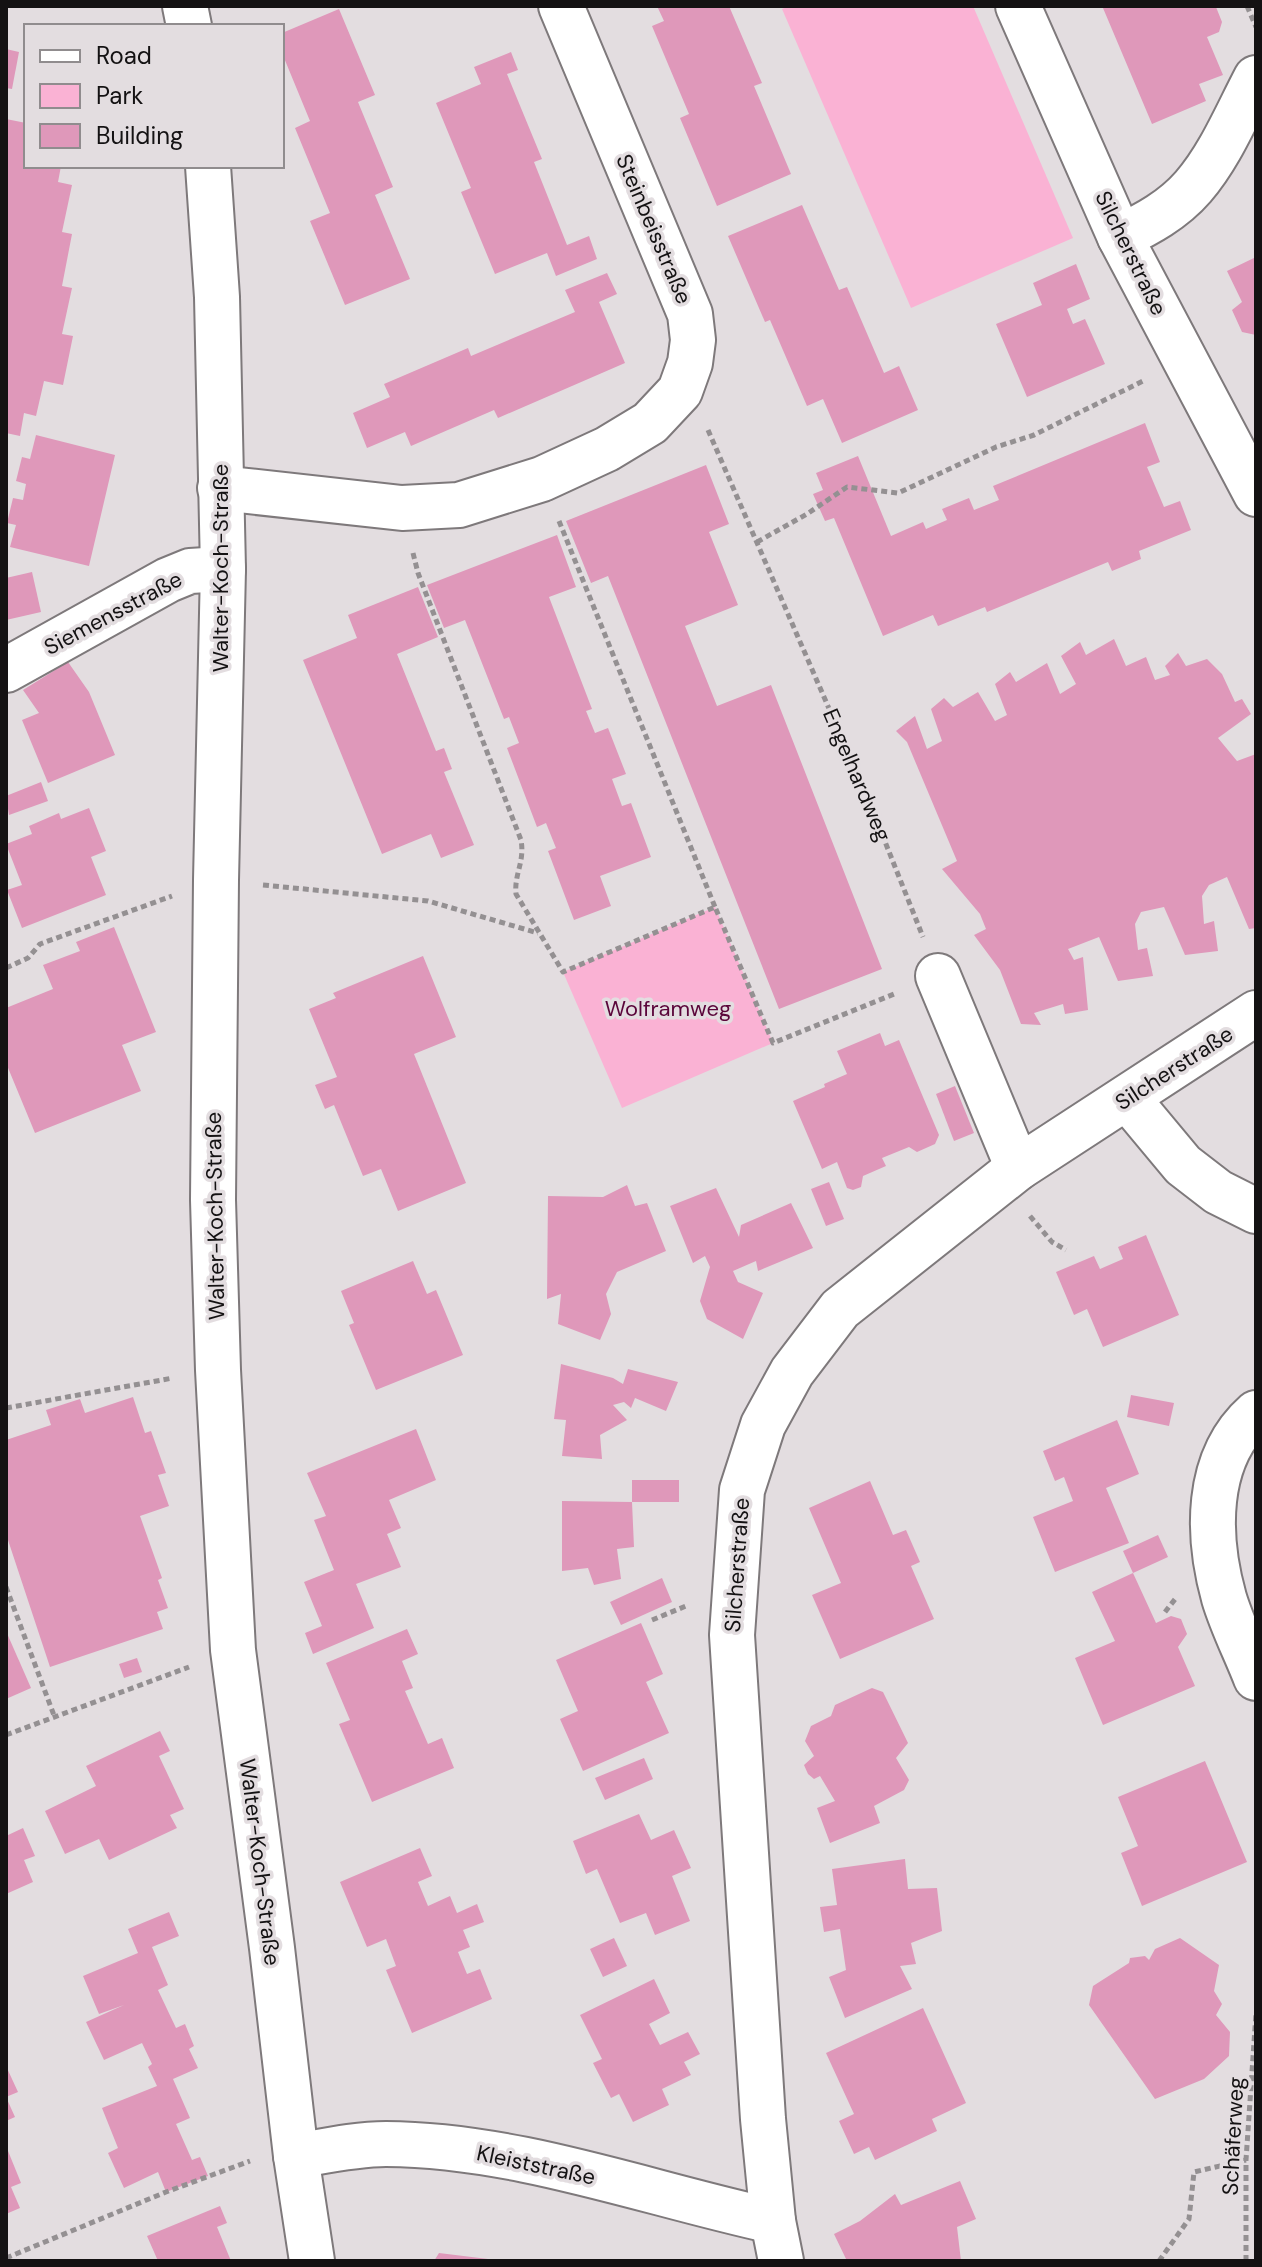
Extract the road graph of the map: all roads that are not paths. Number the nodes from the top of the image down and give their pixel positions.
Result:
1 (561, 6) edge
2 (1018, 6) edge
3 (1256, 78) edge
4 (208, 168) edge
5 (1120, 237) junction
6 (220, 488) junction
7 (1256, 494) edge
8 (223, 569) junction
9 (6, 670) edge
10 (938, 976) road end
11 (1256, 1013) edge
12 (1128, 1099) junction
13 (1018, 1168) junction
14 (1256, 1211) edge
15 (1256, 1413) edge
16 (1256, 1678) edge
17 (295, 2151) junction
18 (777, 2241) edge
19 (312, 2261) edge

1 - 6 street, Steinbeisstraße
2 - 5 street, Silcherstraße
3 - 5 street
4 - 6 street, Walter-Koch-Straße
5 - 7 street, Silcherstraße
6 - 8 street, Walter-Koch-Straße
8 - 9 street, Siemensstraße
8 - 17 street, Walter-Koch-Straße
10 - 13 street
11 - 12 street, Silcherstraße
12 - 13 street, Silcherstraße
12 - 14 street
13 - 18 street, Silcherstraße
15 - 16 street
17 - 18 street, Kleiststraße
17 - 19 street, Walter-Koch-Straße

